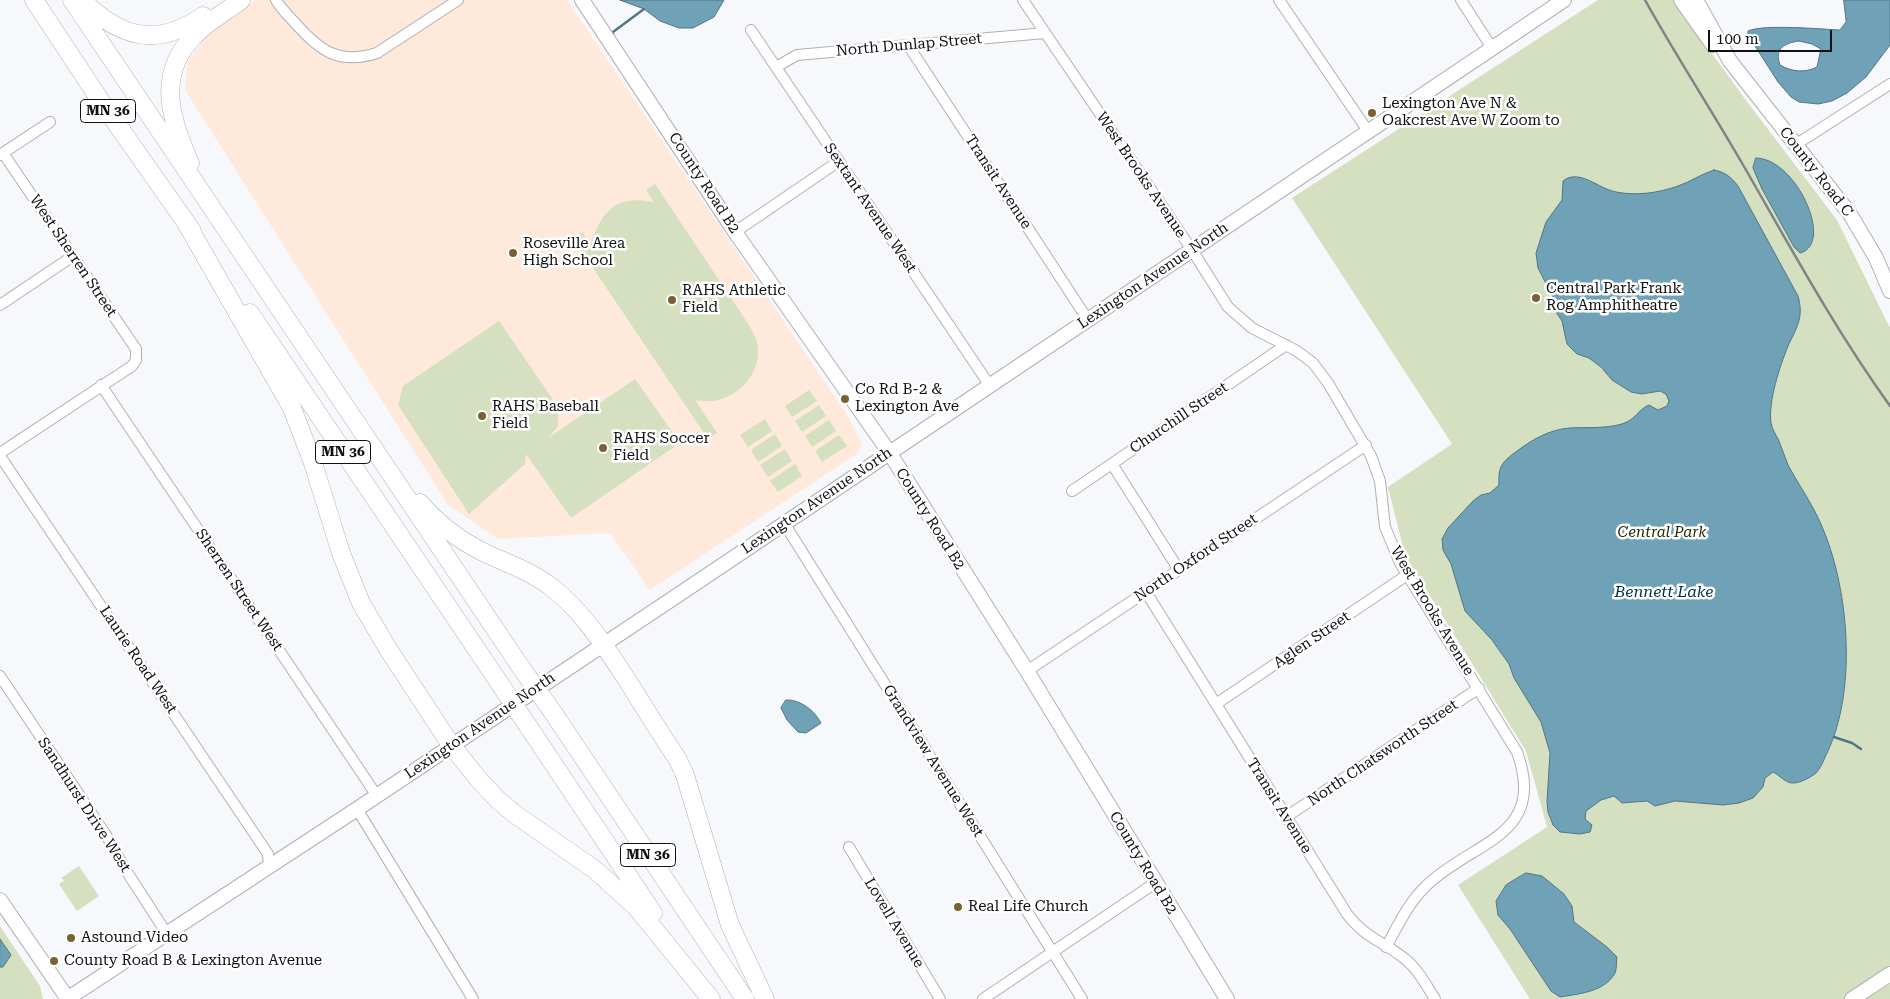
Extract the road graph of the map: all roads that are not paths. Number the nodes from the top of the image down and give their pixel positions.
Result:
1 (34, 0) edge
2 (72, 0) edge
3 (82, 0) edge
4 (226, 0) edge
5 (241, 0) edge
6 (276, 0) edge
7 (458, 0) edge
8 (582, 0) edge
9 (1023, 0) edge
10 (1279, 0) edge
11 (1461, 0) edge
12 (1564, 0) edge
13 (1681, 0) edge
14 (1696, 0) edge
15 (751, 30) dead end
16 (1045, 33) junction
17 (908, 45) junction
18 (1492, 48) junction
19 (1730, 61) junction
20 (776, 67) junction
21 (1890, 84) edge
22 (50, 122) dead end
23 (1368, 131) junction
24 (1795, 145) junction
25 (1, 154) edge
26 (839, 161) junction
27 (215, 215) junction
28 (185, 221) junction
29 (735, 232) junction
30 (1192, 250) junction
31 (73, 256) junction
32 (1890, 291) edge
33 (0, 305) edge
34 (1088, 320) junction
35 (1286, 345) junction
36 (101, 385) junction
37 (990, 386) junction
38 (370, 443) junction
39 (1366, 445) junction
40 (889, 452) junction
41 (0, 454) edge
42 (1112, 464) junction
43 (1072, 491) dead end
44 (784, 523) junction
45 (1179, 570) junction
46 (1407, 575) junction
47 (1146, 592) junction
48 (603, 643) junction
49 (1027, 671) junction
50 (0, 676) edge
51 (1479, 688) junction
52 (1216, 704) junction
53 (451, 745) junction
54 (376, 796) junction
55 (357, 809) junction
56 (1286, 817) junction
57 (849, 847) dead end
58 (269, 867) junction
59 (1155, 884) junction
60 (0, 900) edge
61 (167, 934) junction
62 (1386, 947) junction
63 (1052, 952) junction
64 (1890, 974) edge
65 (67, 999) edge
66 (473, 999) edge
67 (711, 999) edge
68 (745, 999) edge
69 (766, 999) edge
70 (940, 999) edge
71 (983, 999) edge
72 (1082, 999) edge
73 (1227, 999) edge
74 (1435, 999) edge
75 (1852, 999) edge

1 - 28 highway, MN 36
2 - 27 highway, MN 36
3 - 4 highway
5 - 27 highway
6 - 7 street
8 - 29 main road, County Road B2
9 - 16 street, West Brooks Avenue
10 - 23 street
11 - 18 street
12 - 18 main road, Lexington Avenue North
13 - 19 main road, County Road C
14 - 19 main road, County Road C
15 - 20 street, Sextant Avenue West
16 - 17 street, North Dunlap Street
16 - 30 street, West Brooks Avenue
17 - 20 street, North Dunlap Street
17 - 34 street, Transit Avenue
18 - 23 main road, Lexington Avenue North
19 - 24 main road, County Road C
20 - 26 street, Sextant Avenue West
21 - 24 street
22 - 25 street
23 - 30 main road, Lexington Avenue North
24 - 32 main road, County Road C
25 - 31 street, West Sherren Street
26 - 29 street
26 - 37 street, Sextant Avenue West
27 - 38 highway, MN 36
28 - 53 highway
28 - 67 highway, MN 36, bridge
29 - 40 main road, County Road B2
30 - 34 main road, Lexington Avenue North
30 - 35 street, West Brooks Avenue
31 - 33 street
31 - 36 street, West Sherren Street
34 - 37 main road, Lexington Avenue North
35 - 39 street, West Brooks Avenue
35 - 42 street, Churchill Street
36 - 41 street
36 - 54 street, Sherren Street West
37 - 40 main road, Lexington Avenue North
38 - 48 highway
38 - 68 highway, MN 36, bridge
39 - 45 street, North Oxford Street
39 - 46 street, West Brooks Avenue
40 - 44 main road, Lexington Avenue North
40 - 49 main road, County Road B2
41 - 58 street, Laurie Road West
42 - 43 street, Churchill Street
42 - 45 street
44 - 48 main road, Lexington Avenue North
44 - 63 street, Grandview Avenue West
45 - 47 street, North Oxford Street
46 - 51 street, West Brooks Avenue
46 - 52 street, Aglen Street
47 - 49 street, North Oxford Street
47 - 52 street, Transit Avenue
48 - 53 main road, Lexington Avenue North
48 - 69 highway
49 - 59 main road, County Road B2
50 - 61 street, Sandhurst Drive West
51 - 56 street, North Chatsworth Street
51 - 62 street, West Brooks Avenue
52 - 56 street, Transit Avenue
53 - 54 main road, Lexington Avenue North
53 - 67 highway
54 - 55 main road, Lexington Avenue North
55 - 58 main road, Lexington Avenue North
55 - 66 street
56 - 62 street, Transit Avenue
57 - 70 street, Lovell Avenue
58 - 61 main road, Lexington Avenue North
59 - 63 street
59 - 73 main road, County Road B2
60 - 65 main road
61 - 65 main road, Lexington Avenue North
62 - 74 street, Transit Avenue
63 - 71 street
63 - 72 street, Grandview Avenue West
64 - 75 main road

